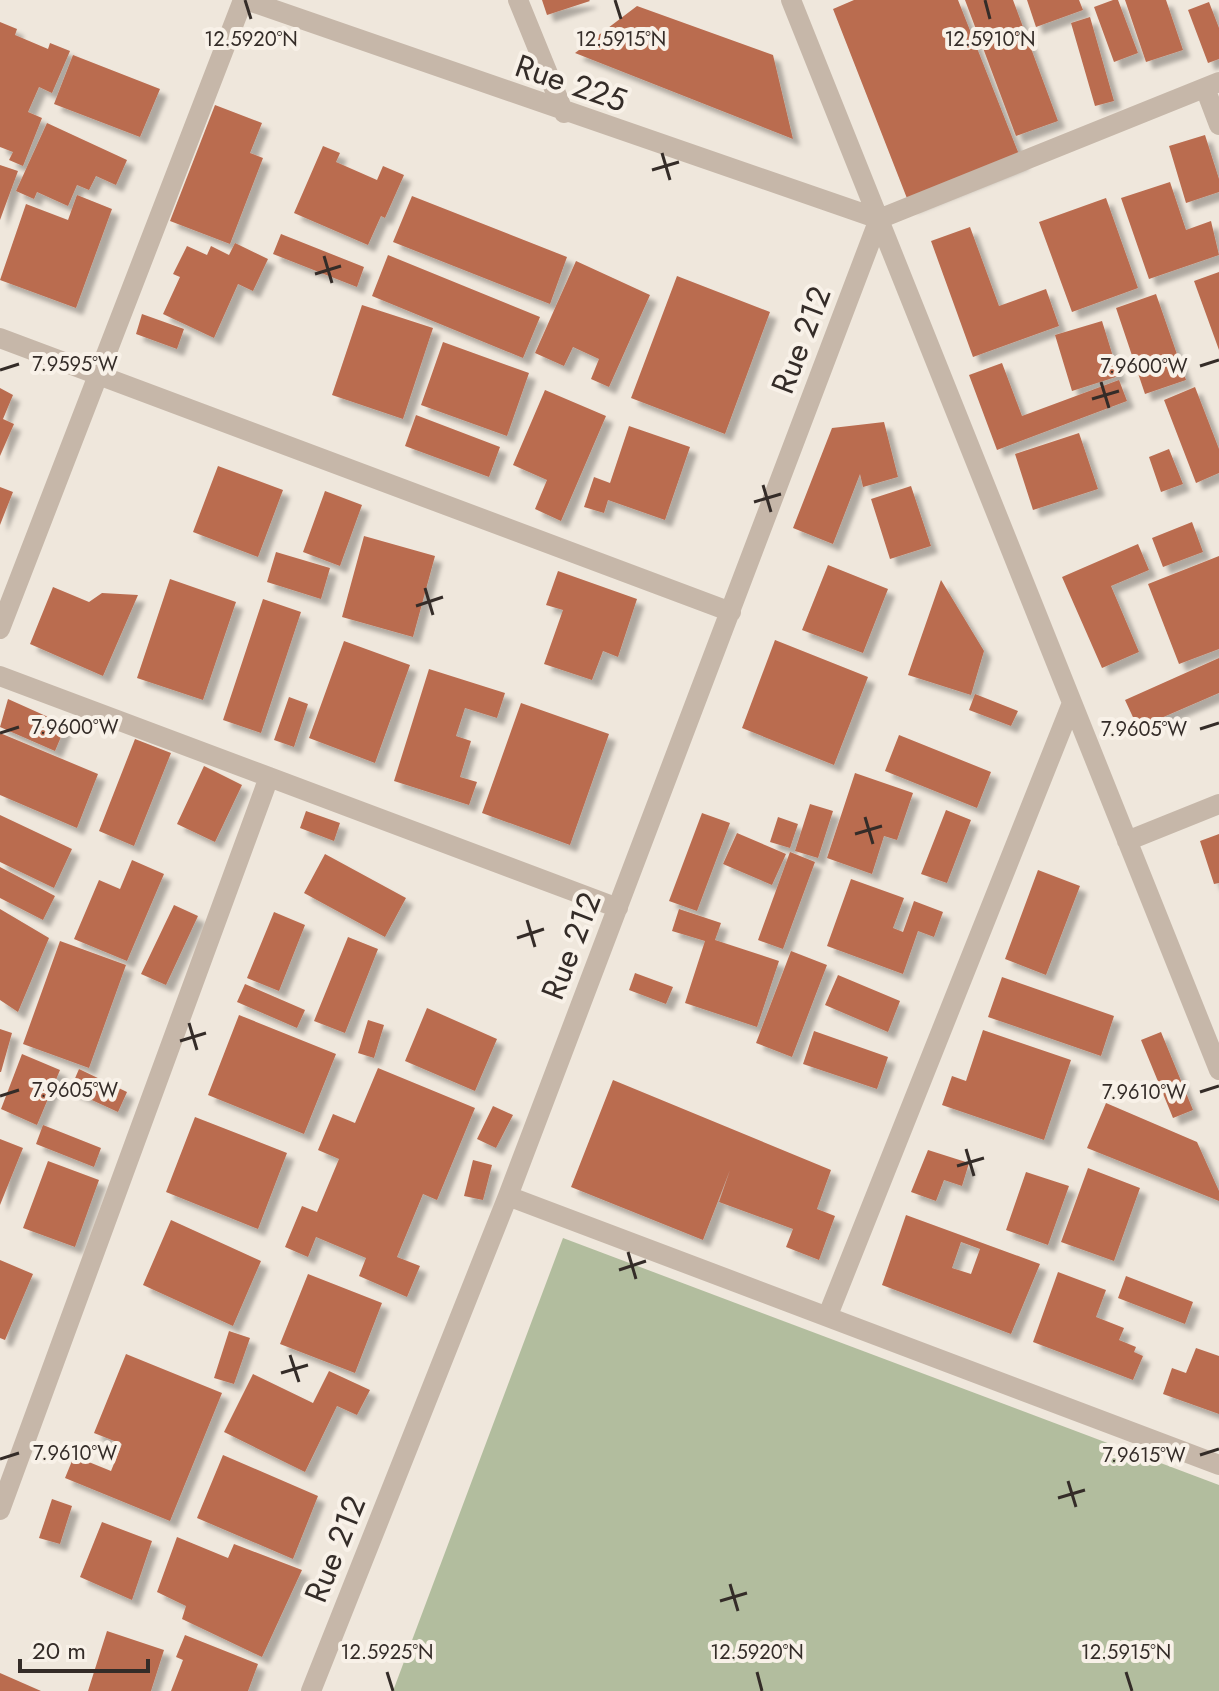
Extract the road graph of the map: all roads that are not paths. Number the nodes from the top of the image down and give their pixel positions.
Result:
1 (245, 0) edge
2 (518, 0) edge
3 (791, 0) edge
4 (1212, 85) edge
5 (564, 113) junction
6 (1219, 125) edge
7 (879, 219) junction
8 (0, 338) edge
9 (98, 375) junction
10 (731, 612) junction
11 (0, 629) edge
12 (0, 676) edge
13 (1072, 703) junction
14 (269, 777) junction
15 (1219, 804) edge
16 (1127, 841) junction
17 (618, 908) junction
18 (1219, 1070) edge
19 (508, 1196) junction
20 (828, 1315) junction
21 (1219, 1465) edge
22 (0, 1510) edge
23 (311, 1691) edge

1 - 5 street, Rue 225
1 - 9 street
2 - 5 street
3 - 7 street
4 - 6 street
4 - 7 street
5 - 7 street, Rue 225
7 - 10 street, Rue 212
7 - 13 street
8 - 9 street
9 - 10 street
9 - 11 street
10 - 17 street, Rue 212
12 - 14 street
13 - 16 street
13 - 20 street
14 - 17 street
14 - 22 street
15 - 16 street
16 - 18 street
17 - 19 street, Rue 212
19 - 20 street
19 - 23 street, Rue 212
20 - 21 street

